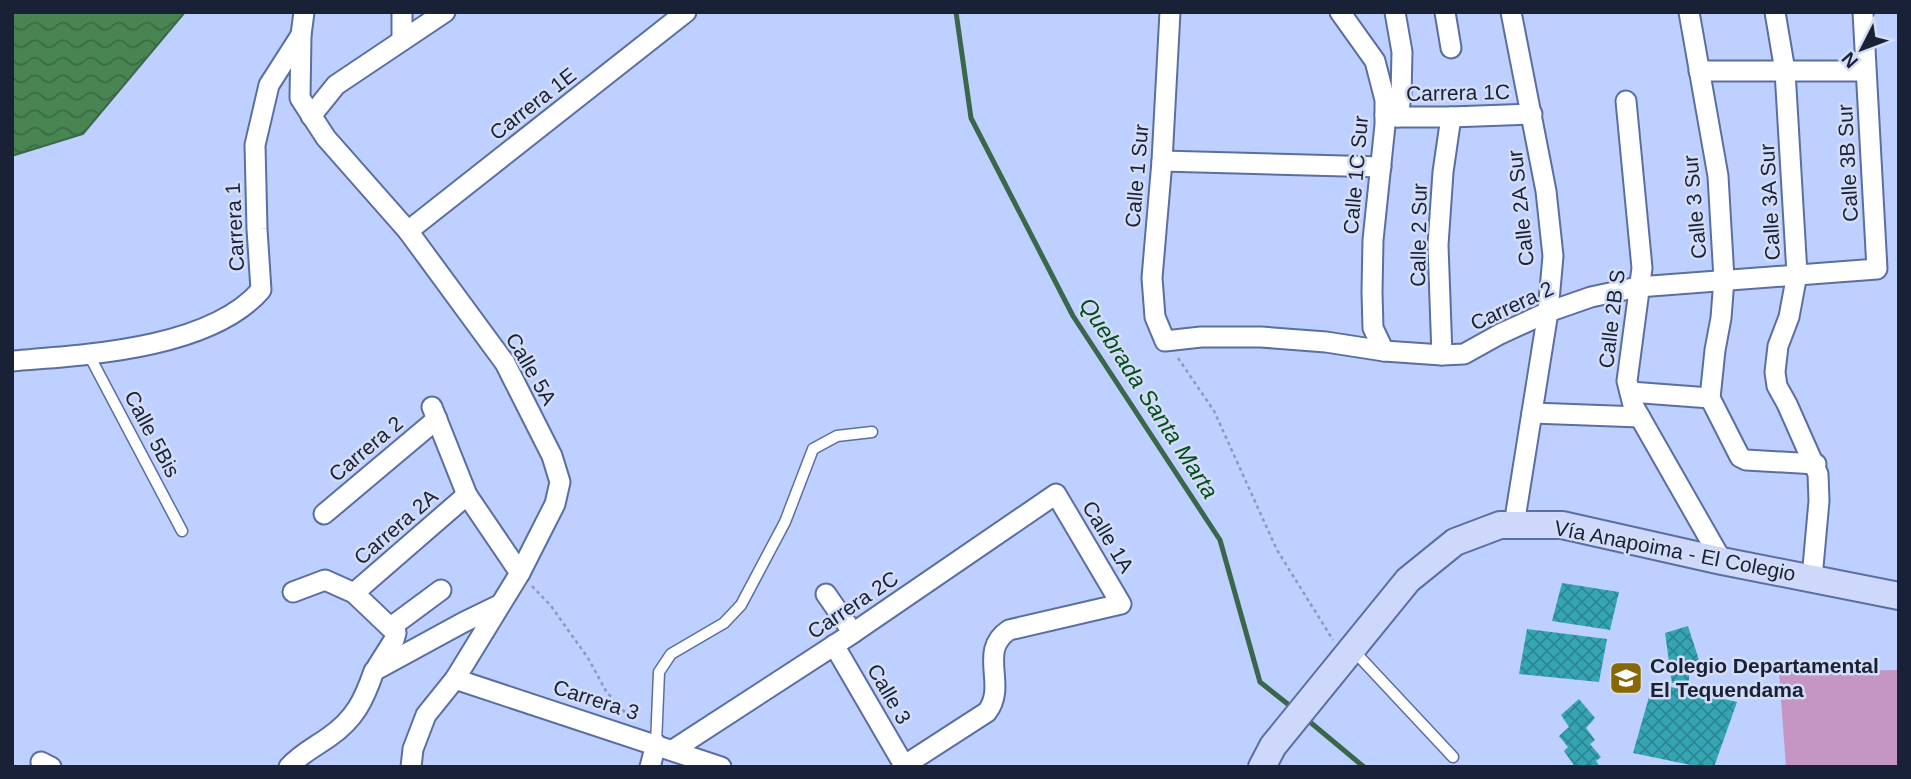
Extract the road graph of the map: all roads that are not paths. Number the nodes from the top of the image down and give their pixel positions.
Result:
1 (304, 12) edge
2 (402, 12) edge
3 (445, 12) edge
4 (686, 12) edge
5 (1170, 12) edge
6 (1340, 12) edge
7 (1395, 12) edge
8 (1445, 12) edge
9 (1511, 12) edge
10 (1689, 12) edge
11 (1775, 12) edge
12 (1863, 12) edge
13 (301, 35) junction
14 (402, 40) junction
15 (1451, 48) dead end
16 (1699, 71) junction
17 (1785, 71) junction
18 (1865, 71) junction
19 (1626, 101) dead end
20 (1532, 114) junction
21 (311, 116) junction
22 (1391, 116) junction
23 (1451, 117) junction
24 (1162, 161) junction
25 (1381, 167) junction
26 (408, 231) junction
27 (1877, 269) joint
28 (1797, 274) junction
29 (1724, 279) junction
30 (1638, 287) junction
31 (1548, 312) junction
32 (1165, 341) joint
33 (1384, 351) junction
34 (89, 355) junction
35 (1442, 355) junction
36 (12, 361) edge
37 (1630, 392) junction
38 (1710, 398) junction
39 (1532, 414) junction
40 (1640, 417) junction
41 (872, 432) dead end
42 (1816, 464) junction
43 (1056, 494) joint
44 (467, 495) junction
45 (324, 514) dead end
46 (1514, 525) junction
47 (182, 531) dead end
48 (1722, 561) junction
49 (520, 573) junction
50 (1812, 578) junction
51 (441, 590) dead end
52 (293, 592) dead end
53 (354, 593) junction
54 (826, 594) dead end
55 (1899, 596) edge
56 (500, 604) junction
57 (391, 627) junction
58 (853, 634) junction
59 (834, 645) junction
60 (1348, 653) junction
61 (374, 671) junction
62 (455, 679) junction
63 (659, 745) junction
64 (1453, 757) dead end
65 (903, 766) edge
66 (289, 767) edge
67 (411, 767) edge
68 (650, 767) edge
69 (722, 767) edge
70 (1262, 767) edge

1 - 13 street, Calle 5A
2 - 14 street
3 - 14 street
4 - 26 street, Carrera 1E
5 - 24 street, Calle 1 Sur
6 - 22 street, Calle 1C Sur
7 - 22 street
8 - 15 street
9 - 20 street, Calle 2A Sur
10 - 16 street, Calle 3 Sur
11 - 17 street, Calle 3A Sur
12 - 18 street, Calle 3B Sur
13 - 21 street, Calle 5A
13 - 34 street, Carrera 1
14 - 21 street
16 - 17 street
16 - 29 street, Calle 3 Sur
17 - 18 street
17 - 28 street, Calle 3A Sur
18 - 27 street, Calle 3B Sur
19 - 30 street, Calle 2B S
20 - 23 street, Carrera 1C
20 - 31 street, Calle 2A Sur
21 - 26 street, Calle 5A
22 - 23 street, Carrera 1C
22 - 25 street, Calle 1C Sur
23 - 35 street, Calle 2 Sur
24 - 25 street
24 - 32 street, Calle 1 Sur
25 - 33 street, Calle 1C Sur
26 - 49 street, Calle 5A
27 - 28 street, Carrera 2
28 - 29 street, Carrera 2
28 - 42 street, Calle 3A Sur
29 - 30 street, Carrera 2
29 - 38 street, Calle 3 Sur
30 - 31 street, Carrera 2
30 - 37 street, Calle 2B S
31 - 35 street, Carrera 2
31 - 39 street, Calle 2A Sur
32 - 33 street, Carrera 2
33 - 35 street, Carrera 2
34 - 36 street, Carrera 1
34 - 47 lane, Calle 5Bis
37 - 38 street
37 - 40 street, Calle 2B S
38 - 42 street
39 - 40 street
39 - 46 street, Calle 2A Sur
40 - 48 street, Calle 2B S
41 - 63 lane
42 - 50 street
43 - 58 street, Carrera 2C
43 - 65 street, Calle 1A
44 - 45 street, Carrera 2
44 - 49 street
44 - 53 street, Carrera 2A
46 - 48 main road, Vía Anapoima - El Colegio
46 - 60 main road, Vía Anapoima - El Colegio
48 - 50 main road, Vía Anapoima - El Colegio
49 - 56 street, Calle 5A
50 - 55 main road, Vía Anapoima - El Colegio
51 - 57 street
52 - 53 street
53 - 57 street
54 - 58 street
56 - 61 street
56 - 62 street, Calle 5A
57 - 61 street
58 - 59 street, Carrera 2C
59 - 63 street, Carrera 2C
59 - 65 street, Calle 3
60 - 64 lane
60 - 70 main road, Vía Anapoima - El Colegio
61 - 66 street
62 - 63 street, Carrera 3
62 - 67 street, Calle 5A
63 - 68 street
63 - 69 street, Carrera 3

